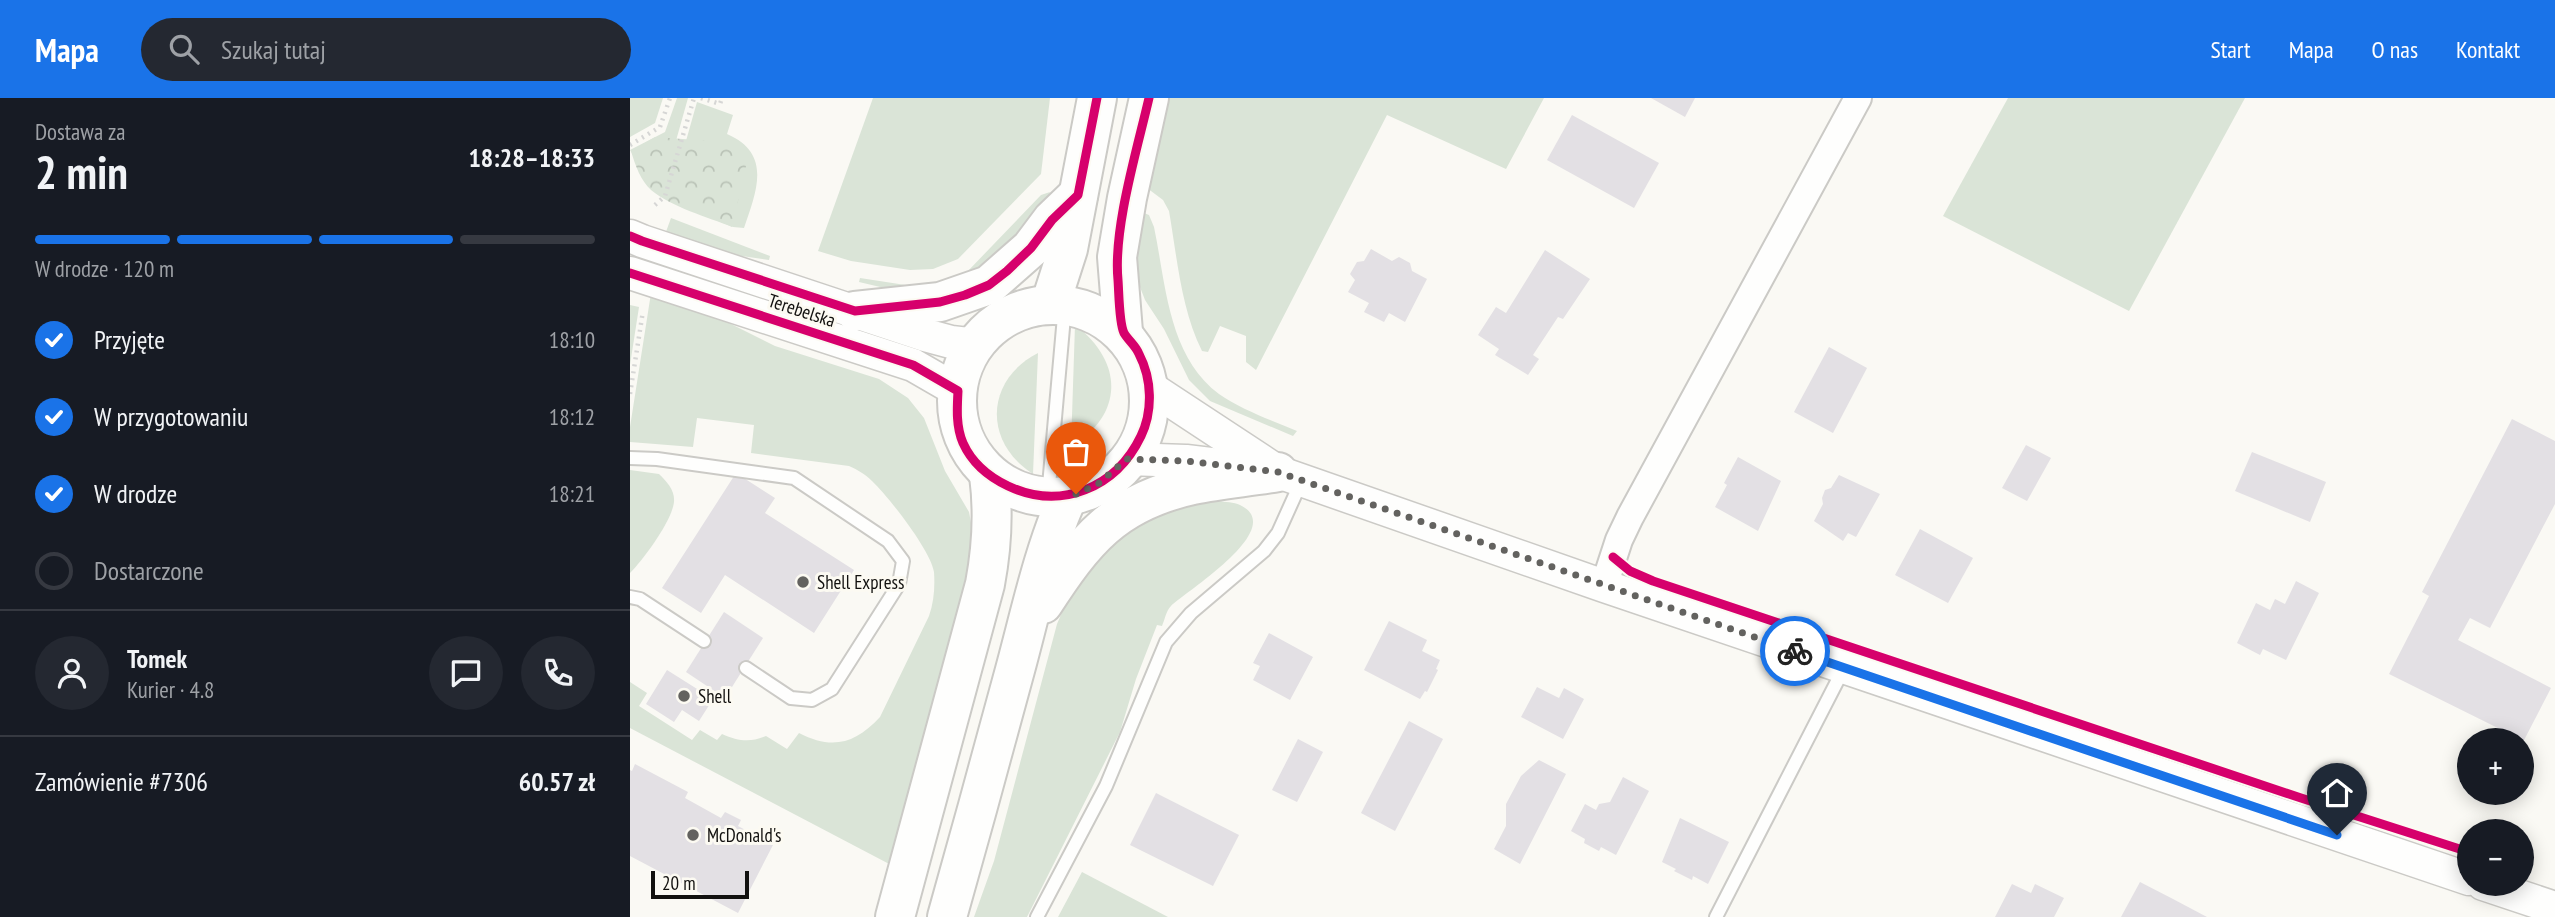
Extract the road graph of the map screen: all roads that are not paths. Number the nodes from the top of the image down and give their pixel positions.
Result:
1 (1097, 98) edge
2 (1149, 98) edge
3 (1858, 98) edge
4 (1078, 195) junction
5 (630, 236) edge
6 (637, 285) edge
7 (1057, 305) junction
8 (855, 312) junction
9 (1124, 332) junction
10 (977, 345) junction
11 (1148, 386) junction
12 (958, 391) junction
13 (630, 458) edge
14 (1127, 459) junction
15 (989, 475) junction
16 (1290, 476) junction
17 (1058, 497) junction
18 (1604, 586) junction
19 (630, 597) edge
20 (1025, 633) junction
21 (704, 641) dead end
22 (746, 668) dead end
23 (1844, 668) junction
24 (2457, 875) edge
25 (2519, 896) edge
26 (2555, 908) edge
27 (895, 917) edge
28 (947, 917) edge
29 (1037, 917) edge
30 (1716, 917) edge

1 - 4 main road
2 - 9 main road
3 - 18 street
4 - 7 main road
4 - 8 main road
5 - 8 street, Terebelska
6 - 12 street, Terebelska
7 - 9 main road
7 - 10 main road
7 - 17 lane
8 - 10 street, Terebelska
9 - 11 main road
10 - 12 main road
11 - 14 main road
11 - 16 street
12 - 15 main road
13 - 22 lane
14 - 16 street
14 - 17 main road
15 - 17 main road
15 - 27 main road
16 - 18 street
16 - 20 main road
16 - 29 lane
17 - 20 main road
18 - 23 street
19 - 21 lane
20 - 28 main road
23 - 24 street
23 - 30 lane
25 - 26 street

